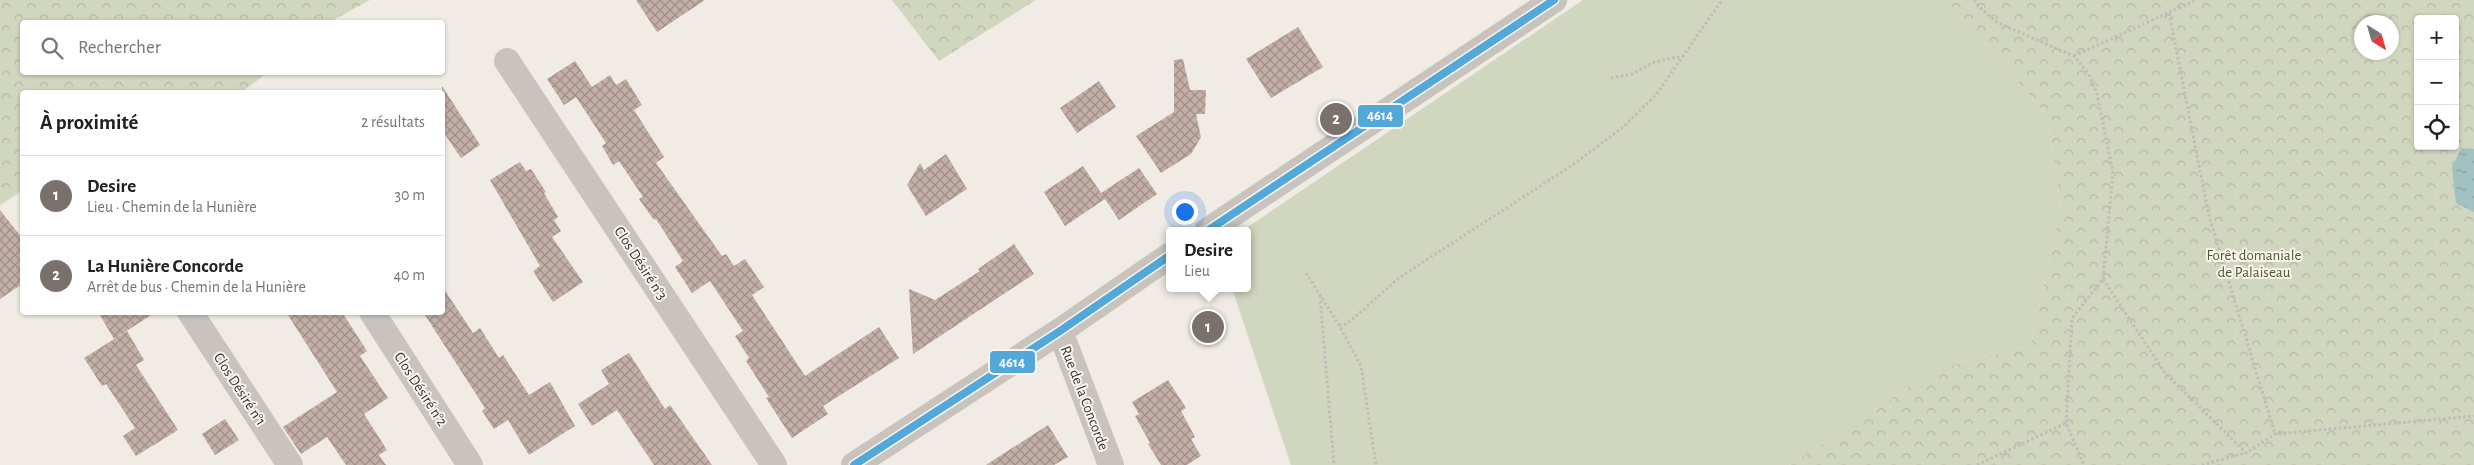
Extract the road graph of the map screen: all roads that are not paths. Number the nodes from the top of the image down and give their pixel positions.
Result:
1 (1554, 0) edge
2 (507, 61) dead end
3 (1213, 227) edge
4 (1166, 258) edge
5 (192, 315) edge
6 (374, 315) edge
7 (1060, 331) junction
8 (290, 465) edge
9 (470, 465) edge
10 (774, 465) edge
11 (854, 465) edge
12 (1111, 465) edge

1 - 3 street
2 - 10 street, Clos Désiré n°3
4 - 7 street
5 - 8 street, Clos Désiré n°1
6 - 9 street, Clos Désiré n°2
7 - 11 street
7 - 12 street, Rue de la Concorde

